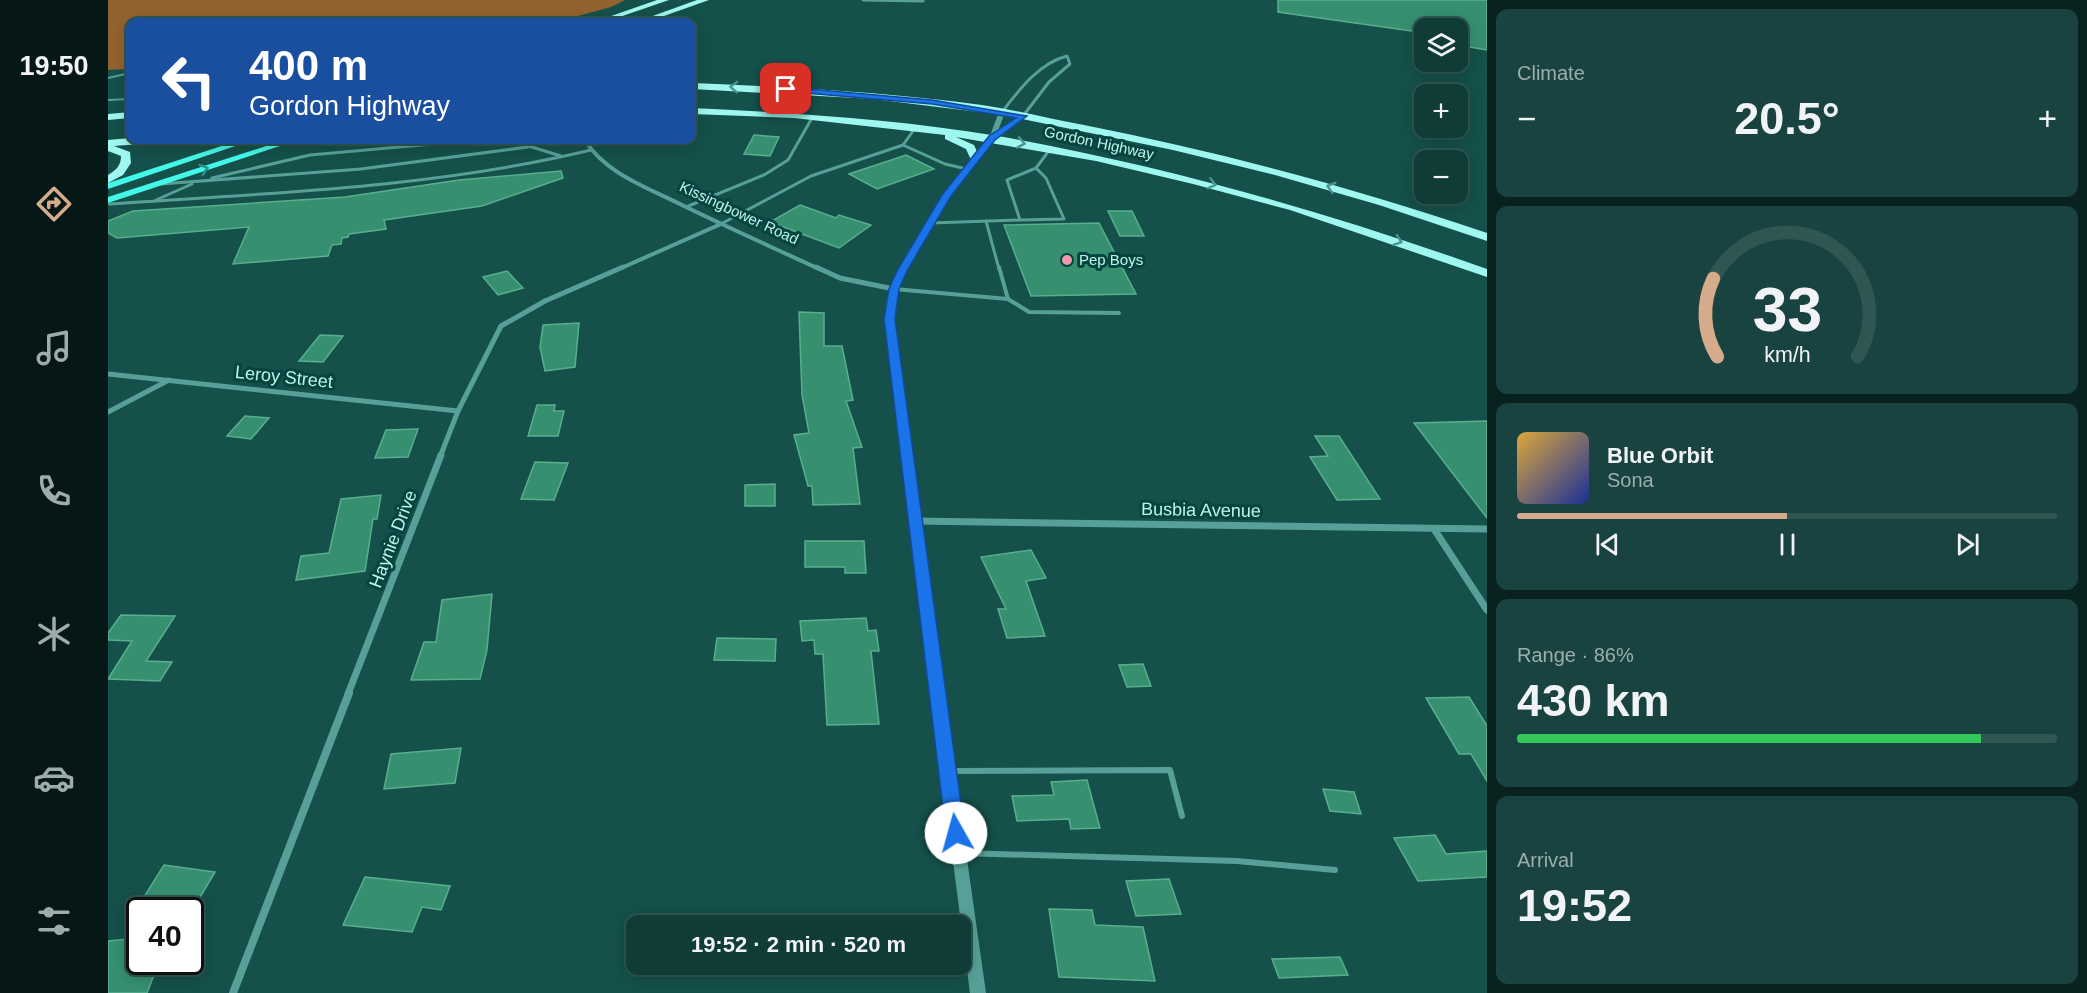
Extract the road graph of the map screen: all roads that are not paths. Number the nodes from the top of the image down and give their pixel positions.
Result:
1 (705, 0) edge
2 (863, 0) edge
3 (664, 1) edge
4 (922, 1) edge
5 (610, 18) edge
6 (654, 18) edge
7 (126, 75) edge
8 (108, 78) edge
9 (696, 86) edge
10 (126, 99) edge
11 (108, 100) edge
12 (696, 111) edge
13 (1002, 112) junction
14 (126, 115) edge
15 (1023, 116) junction
16 (108, 117) edge
17 (812, 117) junction
18 (913, 131) junction
19 (992, 138) junction
20 (126, 143) edge
21 (236, 144) edge
22 (281, 144) edge
23 (433, 144) edge
24 (520, 144) edge
25 (587, 144) edge
26 (108, 145) edge
27 (903, 145) junction
28 (528, 147) junction
29 (1051, 148) junction
30 (591, 150) junction
31 (564, 157) junction
32 (975, 158) junction
33 (1036, 168) junction
34 (967, 169) junction
35 (108, 180) edge
36 (198, 182) junction
37 (157, 184) junction
38 (108, 186) edge
39 (155, 201) junction
40 (108, 202) edge
41 (686, 207) junction
42 (1020, 220) junction
43 (986, 221) junction
44 (931, 223) junction
45 (721, 224) junction
46 (1487, 237) edge
47 (1487, 273) edge
48 (894, 289) junction
49 (1008, 299) junction
50 (1119, 313) dead end
51 (108, 374) edge
52 (168, 380) junction
53 (458, 411) junction
54 (108, 412) edge
55 (914, 521) junction
56 (1434, 529) junction
57 (1487, 529) edge
58 (1487, 610) edge
59 (947, 771) junction
60 (1182, 816) dead end
61 (958, 853) junction
62 (1335, 870) dead end
63 (233, 993) edge
64 (978, 993) edge

1 - 6 highway
2 - 4 street
3 - 5 highway
7 - 8 lane
13 -> 9 highway, Gordon Highway
10 - 11 lane
12 - 17 highway, Gordon Highway
13 - 15 highway, Gordon Highway
13 - 15 street
13 - 19 street
14 - 16 highway
15 - 19 street
46 -> 15 highway, Gordon Highway
17 - 18 highway
17 - 19 highway, Gordon Highway
17 - 41 lane
18 - 27 lane
18 - 32 highway
19 -> 29 highway, Gordon Highway
19 - 32 street
20 - 26 highway
21 - 38 main road
37 -> 22 main road
23 - 36 lane
24 - 28 lane
25 - 30 street, Kissingbower Road
26 - 35 highway
27 - 34 lane
27 - 45 lane
28 - 31 lane
28 - 36 lane
29 - 33 lane
29 -> 47 highway, Gordon Highway
30 - 31 lane
30 - 41 street, Kissingbower Road
31 - 39 lane
32 - 34 street
33 - 42 lane
33 - 42 lane
34 - 44 street
36 - 37 lane
36 - 39 lane
37 - 40 main road
39 - 40 lane
41 - 45 street, Kissingbower Road
42 - 43 lane
43 - 44 lane
43 - 49 lane
44 - 48 street
45 - 48 street, Kissingbower Road
45 - 53 street, Haynie Drive
48 - 49 lane
48 - 55 street
49 - 50 lane
51 - 52 street, Leroy Street
52 - 53 street, Leroy Street
52 - 54 street
53 - 63 street, Haynie Drive
55 - 56 street, Busbia Avenue
55 - 59 street
56 - 57 street, Busbia Avenue
56 - 58 street
59 - 60 lane
59 - 61 street
61 - 62 lane
61 - 64 street

